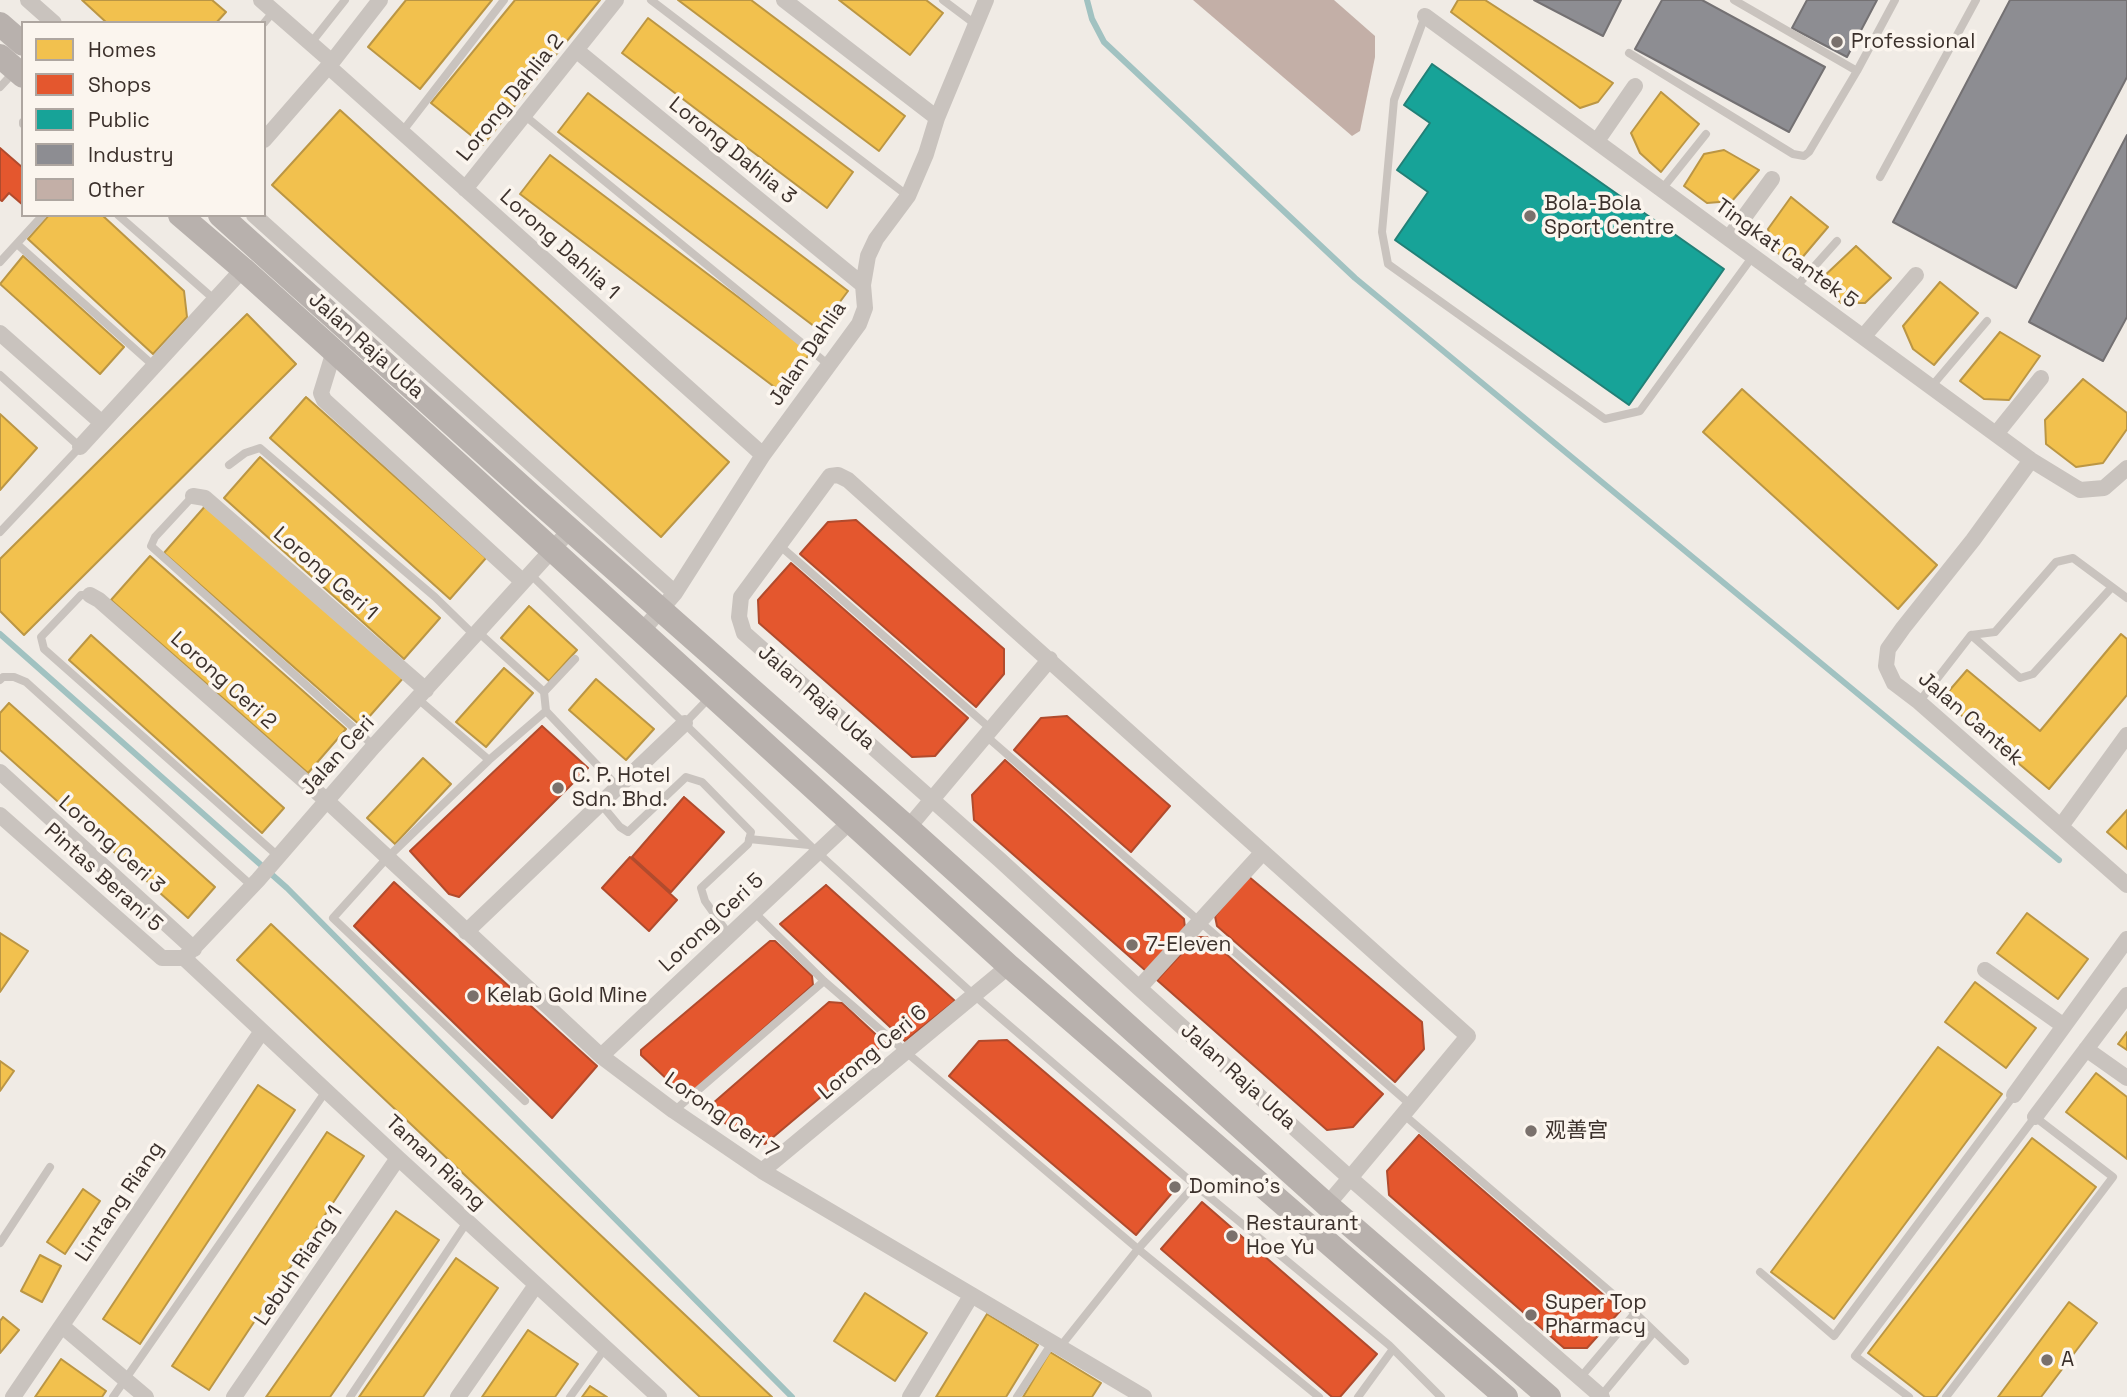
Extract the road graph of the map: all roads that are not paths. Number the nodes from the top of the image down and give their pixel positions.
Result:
1 (28, 0) edge
2 (345, 0) edge
3 (380, 0) edge
4 (504, 0) edge
5 (616, 0) edge
6 (651, 0) edge
7 (784, 0) edge
8 (943, 0) edge
9 (986, 0) edge
10 (1734, 0) edge
11 (1895, 0) edge
12 (1976, 0) edge
13 (266, 11) edge
14 (1425, 16) joint
15 (52, 21) edge
16 (0, 24) edge
17 (975, 24) junction
18 (21, 42) edge
19 (311, 43) junction
20 (576, 51) junction
21 (1629, 53) dead end
22 (330, 64) junction
23 (1857, 71) junction
24 (1635, 86) dead end
25 (524, 115) junction
26 (937, 118) junction
27 (402, 132) junction
28 (1706, 134) dead end
29 (266, 138) edge
30 (1597, 141) junction
31 (1880, 177) dead end
32 (1772, 179) dead end
33 (465, 189) junction
34 (1662, 189) junction
35 (908, 196) junction
36 (41, 217) edge
37 (120, 217) edge
38 (182, 217) edge
39 (222, 217) edge
40 (256, 217) edge
41 (1729, 238) junction
42 (1837, 240) dead end
43 (17, 244) junction
44 (1753, 256) junction
45 (0, 262) edge
46 (243, 269) junction
47 (1916, 275) dead end
48 (863, 285) junction
49 (1796, 287) junction
50 (215, 300) junction
51 (1987, 321) dead end
52 (0, 333) edge
53 (1863, 337) junction
54 (334, 351) junction
55 (154, 366) junction
56 (830, 366) junction
57 (0, 375) edge
58 (2041, 378) dead end
59 (1931, 387) junction
60 (102, 423) junction
61 (1996, 434) junction
62 (80, 447) junction
63 (763, 455) junction
64 (2031, 460) junction
65 (229, 465) dead end
66 (2127, 468) edge
67 (193, 496) joint
68 (570, 530) junction
69 (0, 532) edge
70 (779, 545) junction
71 (551, 550) junction
72 (526, 577) junction
73 (2112, 587) junction
74 (90, 595) joint
75 (2127, 598) edge
76 (668, 601) junction
77 (642, 631) junction
78 (476, 633) junction
79 (1971, 635) junction
80 (575, 659) dead end
81 (1050, 659) junction
82 (0, 680) edge
83 (544, 692) junction
84 (422, 694) junction
85 (712, 695) junction
86 (1919, 702) junction
87 (546, 711) junction
88 (685, 723) junction
89 (989, 732) junction
90 (2127, 735) edge
91 (374, 746) junction
92 (489, 760) junction
93 (0, 772) edge
94 (617, 786) junction
95 (326, 800) junction
96 (932, 800) junction
97 (600, 803) junction
98 (0, 815) edge
99 (851, 821) junction
100 (2061, 826) junction
101 (908, 828) junction
102 (749, 839) junction
103 (814, 849) junction
104 (1263, 852) junction
105 (387, 858) junction
106 (275, 859) junction
107 (255, 883) junction
108 (2127, 885) edge
109 (754, 912) junction
110 (1201, 922) junction
111 (466, 932) junction
112 (730, 936) junction
113 (2127, 939) edge
114 (189, 954) junction
115 (1010, 966) junction
116 (1985, 970) dead end
117 (824, 981) junction
118 (1139, 989) junction
119 (2127, 995) edge
120 (975, 996) junction
121 (2064, 1026) junction
122 (262, 1031) junction
123 (2086, 1049) junction
124 (906, 1052) junction
125 (601, 1056) junction
126 (2127, 1078) edge
127 (326, 1091) junction
128 (2014, 1095) joint
129 (525, 1101) dead end
130 (1407, 1109) junction
131 (674, 1111) junction
132 (2035, 1117) junction
133 (397, 1158) junction
134 (50, 1167) dead end
135 (762, 1171) junction
136 (1350, 1178) junction
137 (1195, 1185) junction
138 (1327, 1205) junction
139 (467, 1222) junction
140 (0, 1243) edge
141 (1138, 1249) junction
142 (1760, 1272) dead end
143 (536, 1285) junction
144 (971, 1296) junction
145 (1635, 1313) junction
146 (62, 1326) junction
147 (1654, 1332) junction
148 (1056, 1345) junction
149 (606, 1347) junction
150 (1393, 1349) junction
151 (1685, 1361) dead end
152 (1580, 1378) junction
153 (125, 1379) junction
154 (1119, 1391) edge
155 (1497, 1393) edge
156 (13, 1397) edge
157 (113, 1397) edge
158 (146, 1397) edge
159 (234, 1397) edge
160 (350, 1397) edge
161 (458, 1397) edge
162 (570, 1397) edge
163 (659, 1397) edge
164 (910, 1397) edge
165 (1017, 1397) edge
166 (1143, 1397) edge
167 (1319, 1397) edge
168 (1358, 1397) edge
169 (1441, 1397) edge
170 (1549, 1397) edge
171 (1602, 1397) edge
172 (1909, 1397) edge
173 (1946, 1397) edge

1 - 15 street
2 - 19 lane
3 - 22 street
4 - 27 lane
5 - 20 street, Lorong Dahlia 2
6 - 35 lane
7 - 26 street
8 - 17 lane
9 - 17 street, Jalan Dahlia
10 - 23 lane
11 - 23 lane
12 - 31 lane
13 - 19 street, Lorong Dahlia 1
14 - 30 street, Tingkat Cantek 5
14 - 44 lane
16 - 18 main road
17 - 26 street, Jalan Dahlia
19 - 22 street, Lorong Dahlia 1
20 - 25 street, Lorong Dahlia 2
20 - 48 street, Lorong Dahlia 3
21 - 23 lane
22 - 27 street, Lorong Dahlia 1
22 - 29 street
24 - 30 street
25 - 33 street, Lorong Dahlia 2
25 - 56 lane
26 - 35 street, Jalan Dahlia
27 - 33 street, Lorong Dahlia 1
28 - 34 lane
30 - 34 street, Tingkat Cantek 5
32 - 41 street
33 - 63 street, Lorong Dahlia 1
34 - 41 street, Tingkat Cantek 5
35 - 48 street, Jalan Dahlia
36 - 43 lane
37 - 50 lane
38 - 46 main road, Jalan Raja Uda
39 - 68 main road, Jalan Raja Uda
40 - 76 street
41 - 44 street, Tingkat Cantek 5
42 - 49 lane
43 - 45 lane
43 - 55 lane
44 - 49 street, Tingkat Cantek 5
46 - 50 street
46 - 54 main road, Jalan Raja Uda
47 - 53 street
48 - 56 street, Jalan Dahlia
49 - 53 street, Tingkat Cantek 5
50 - 55 street
51 - 59 lane
52 - 60 street
53 - 59 street, Tingkat Cantek 5
54 - 71 main road, Jalan Raja Uda
54 - 72 street
55 - 60 street
56 - 63 street, Jalan Dahlia
57 - 62 lane
58 - 61 street
59 - 61 street, Tingkat Cantek 5
60 - 62 street
61 - 64 street, Tingkat Cantek 5
62 - 69 lane
63 - 76 street, Jalan Dahlia
64 - 66 street, Tingkat Cantek 5
64 - 86 street, Jalan Cantek
65 - 78 lane
67 - 84 street, Lorong Ceri 1
67 - 91 lane
68 - 71 street, Jalan Ceri
68 - 76 main road, Jalan Raja Uda
70 - 81 street, Jalan Raja Uda
70 - 89 lane
70 - 96 street, Jalan Raja Uda
71 - 72 street, Jalan Ceri
71 - 77 main road, Jalan Raja Uda
72 - 78 street, Jalan Ceri
72 - 88 lane
73 - 75 lane
73 - 79 lane
73 - 79 lane
74 - 95 street, Lorong Ceri 2
74 - 106 lane
76 - 77 street, Jalan Dahlia
76 - 101 main road, Jalan Raja Uda
77 - 85 main road, Jalan Raja Uda
78 - 83 lane
78 - 84 street, Jalan Ceri
79 - 86 lane
80 - 83 lane
81 - 89 street
81 - 104 street, Jalan Raja Uda
82 - 107 lane
83 - 87 lane
84 - 91 street, Jalan Ceri
84 - 92 lane
85 - 88 lane
85 - 99 main road, Jalan Raja Uda
86 - 100 street, Jalan Cantek
87 - 92 lane
87 - 94 lane
88 - 94 street
88 - 103 lane
89 - 96 street
89 - 110 lane
90 - 100 street
91 - 95 street, Jalan Ceri
92 - 105 lane
93 - 114 street, Lorong Ceri 3
94 - 97 street
95 - 105 street, Lorong Ceri 7
95 - 106 street, Jalan Ceri
96 - 101 street
96 - 118 street, Jalan Raja Uda
97 - 102 lane
97 - 111 street
98 - 114 street, Pintas Berani 5
99 - 103 street, Lorong Ceri 5
99 - 115 main road, Jalan Raja Uda
100 - 108 street, Jalan Cantek
101 - 138 main road, Jalan Raja Uda
102 - 103 lane
102 - 112 lane
103 - 109 street, Lorong Ceri 5
103 - 120 lane
104 - 110 street
104 - 130 street, Jalan Raja Uda
105 - 111 street, Lorong Ceri 7
105 - 129 lane
106 - 107 street, Jalan Ceri
107 - 114 street, Jalan Ceri
109 - 112 street, Lorong Ceri 5
109 - 117 lane
110 - 118 street
110 - 130 lane
111 - 125 street, Lorong Ceri 7
112 - 125 street, Lorong Ceri 5
113 - 121 street
114 - 122 street, Taman Riang
115 - 120 street, Lorong Ceri 6
115 - 155 main road, Jalan Raja Uda
116 - 121 street
117 - 124 lane
117 - 131 lane
118 - 136 street, Jalan Raja Uda
119 - 123 street
120 - 124 street, Lorong Ceri 6
120 - 137 lane
121 - 128 street
122 - 127 street, Taman Riang
122 - 146 street, Lintang Riang
123 - 126 street
123 - 132 street
124 - 135 street, Lorong Ceri 6
124 - 141 lane
125 - 131 street, Lorong Ceri 7
127 - 133 street, Taman Riang
127 - 153 lane
128 - 142 lane
130 - 136 street
130 - 145 lane
131 - 135 street, Lorong Ceri 7
132 - 172 lane
132 - 173 lane
133 - 139 street, Taman Riang
133 - 159 street, Lebuh Riang 1
134 - 140 lane
135 - 144 street, Lorong Ceri 7
136 - 138 street
136 - 152 street, Jalan Raja Uda
137 - 141 lane
137 - 150 lane
138 - 170 main road, Jalan Raja Uda
139 - 143 street, Taman Riang
139 - 160 lane
141 - 148 lane
141 - 167 lane
143 - 149 street, Taman Riang
143 - 161 street
144 - 148 street, Lorong Ceri 7
144 - 164 street
145 - 147 lane
145 - 152 lane
146 - 153 street
146 - 156 street, Lintang Riang
147 - 151 lane
147 - 171 lane
148 - 154 street, Lorong Ceri 7
148 - 165 lane
149 - 162 lane
149 - 163 street, Taman Riang
150 - 168 lane
150 - 169 lane
152 - 171 street, Jalan Raja Uda
153 - 157 lane
153 - 158 street
154 - 166 street, Lorong Ceri 7

